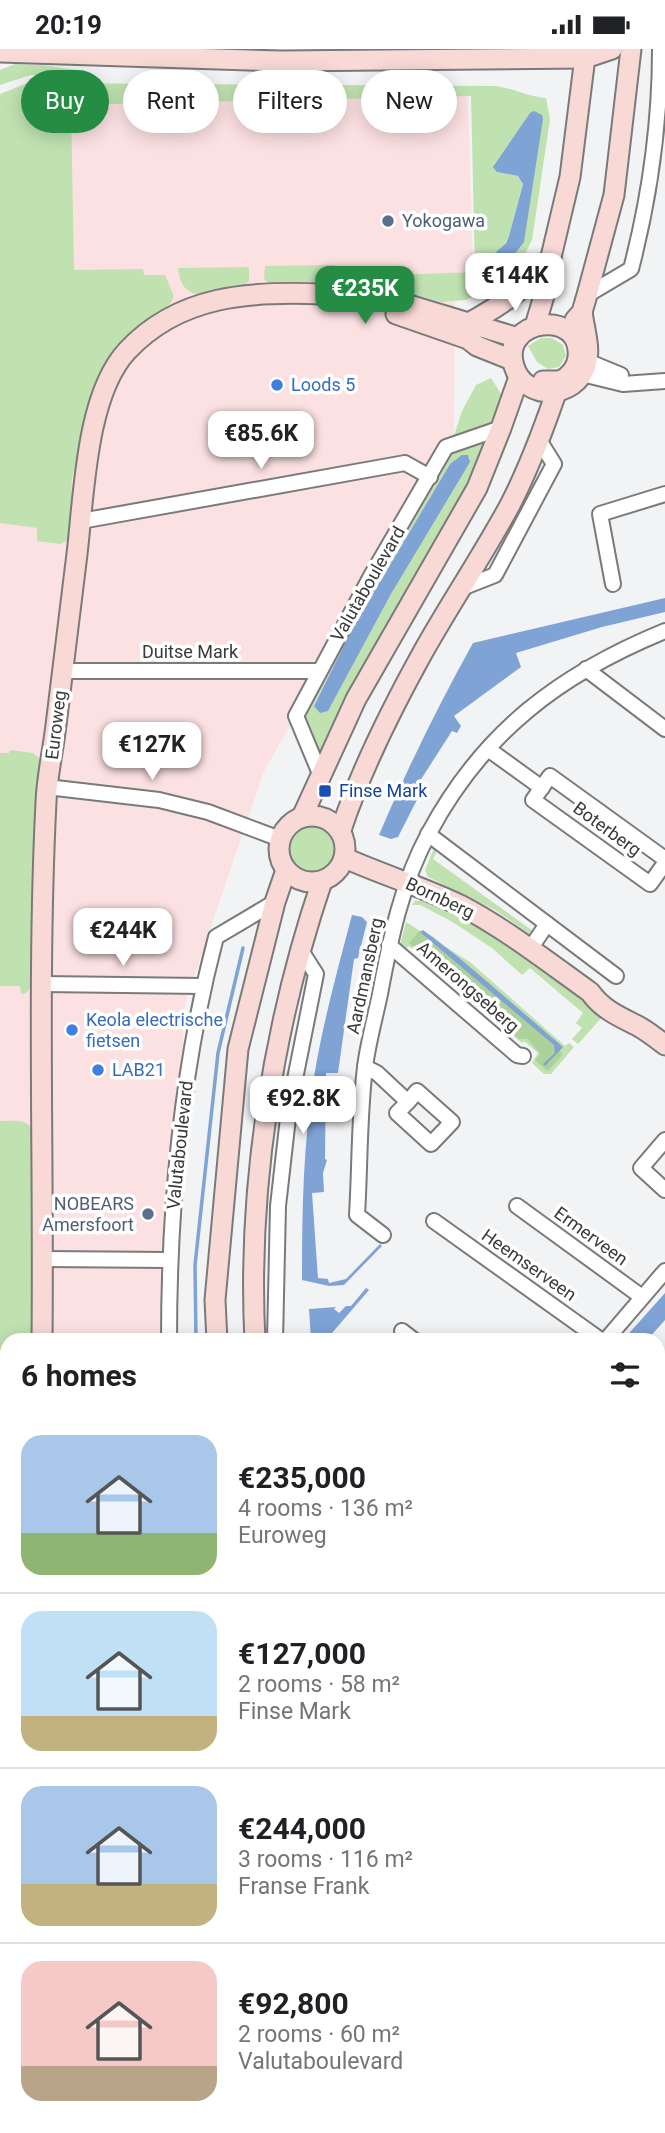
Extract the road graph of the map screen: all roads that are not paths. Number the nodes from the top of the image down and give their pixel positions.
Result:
1 (612, 49) edge
2 (631, 49) edge
3 (660, 49) edge
4 (0, 52) edge
5 (585, 54) edge
6 (281, 55) edge
7 (551, 257) junction
8 (584, 303) junction
9 (535, 326) junction
10 (468, 331) junction
11 (578, 334) junction
12 (516, 357) junction
13 (582, 364) junction
14 (665, 381) edge
15 (550, 386) junction
16 (502, 428) junction
17 (430, 477) junction
18 (665, 494) edge
19 (81, 521) junction
20 (613, 584) dead end
21 (665, 631) edge
22 (586, 669) junction
23 (62, 671) junction
24 (318, 671) junction
25 (665, 731) edge
26 (665, 741) edge
27 (488, 749) junction
28 (321, 776) junction
29 (47, 787) junction
30 (542, 788) junction
31 (302, 817) junction
32 (341, 830) junction
33 (428, 834) junction
34 (280, 839) junction
35 (345, 858) junction
36 (665, 861) edge
37 (286, 870) junction
38 (322, 881) junction
39 (408, 882) junction
40 (275, 902) junction
41 (547, 924) junction
42 (389, 945) junction
43 (300, 949) junction
44 (530, 949) junction
45 (616, 976) dead end
46 (43, 984) junction
47 (203, 986) junction
48 (665, 1045) edge
49 (523, 1056) dead end
50 (365, 1067) junction
51 (408, 1102) dead end
52 (665, 1140) edge
53 (665, 1190) edge
54 (517, 1206) dead end
55 (434, 1221) dead end
56 (383, 1235) dead end
57 (43, 1259) junction
58 (169, 1260) junction
59 (665, 1271) edge
60 (642, 1297) junction
61 (402, 1331) dead end
62 (43, 1333) edge
63 (169, 1333) edge
64 (217, 1333) edge
65 (255, 1333) edge
66 (275, 1333) edge
67 (405, 1333) edge
68 (592, 1333) edge
69 (610, 1333) edge

1 - 5 main road
2 - 8 main road
3 - 8 street
4 - 6 main road
5 - 6 main road
5 - 7 main road
7 - 9 main road
7 - 10 main road
8 - 11 main road
9 - 11 main road
9 - 12 main road
10 - 12 main road, Euroweg
10 - 19 main road, Euroweg
11 - 13 main road
12 - 15 main road
12 - 16 main road
13 - 14 street
13 - 15 main road
15 - 32 main road
16 - 17 street, Valutaboulevard
16 - 28 main road
17 - 19 street
17 - 24 street, Valutaboulevard
18 - 20 street
19 - 23 main road, Euroweg
21 - 22 street, Aardmansberg
22 - 25 street
22 - 27 street, Aardmansberg
23 - 24 street, Duitse Mark
23 - 29 main road, Euroweg
24 - 28 street, Valutaboulevard
25 - 26 street
27 - 30 street
27 - 33 street, Aardmansberg
28 - 31 main road
29 - 34 street
29 - 46 main road, Euroweg
30 - 36 street, Boterberg
30 - 36 street, Boterberg
31 - 32 main road
31 - 34 main road
32 - 35 main road
33 - 39 street, Aardmansberg
33 - 41 street, Bornberg
34 - 37 main road
35 - 38 main road
35 - 39 main road, Bornberg
37 - 38 main road
37 - 40 main road
38 - 43 main road
39 - 42 street, Aardmansberg
39 - 44 main road, Bornberg
40 - 47 street, Valutaboulevard
40 - 64 main road
41 - 44 street
41 - 45 street, Bornberg
42 - 49 street, Amerongseberg
42 - 50 street, Aardmansberg
43 - 65 main road
43 - 66 street
44 - 48 main road, Bornberg
46 - 47 street
46 - 57 main road, Euroweg
47 - 58 street, Valutaboulevard
50 - 51 street
50 - 56 street, Aardmansberg
52 - 53 street
54 - 60 street, Ermerveen
55 - 68 street, Heemserveen
57 - 58 street
57 - 62 main road, Euroweg
58 - 63 street, Valutaboulevard
59 - 60 street
60 - 69 street
61 - 67 street

